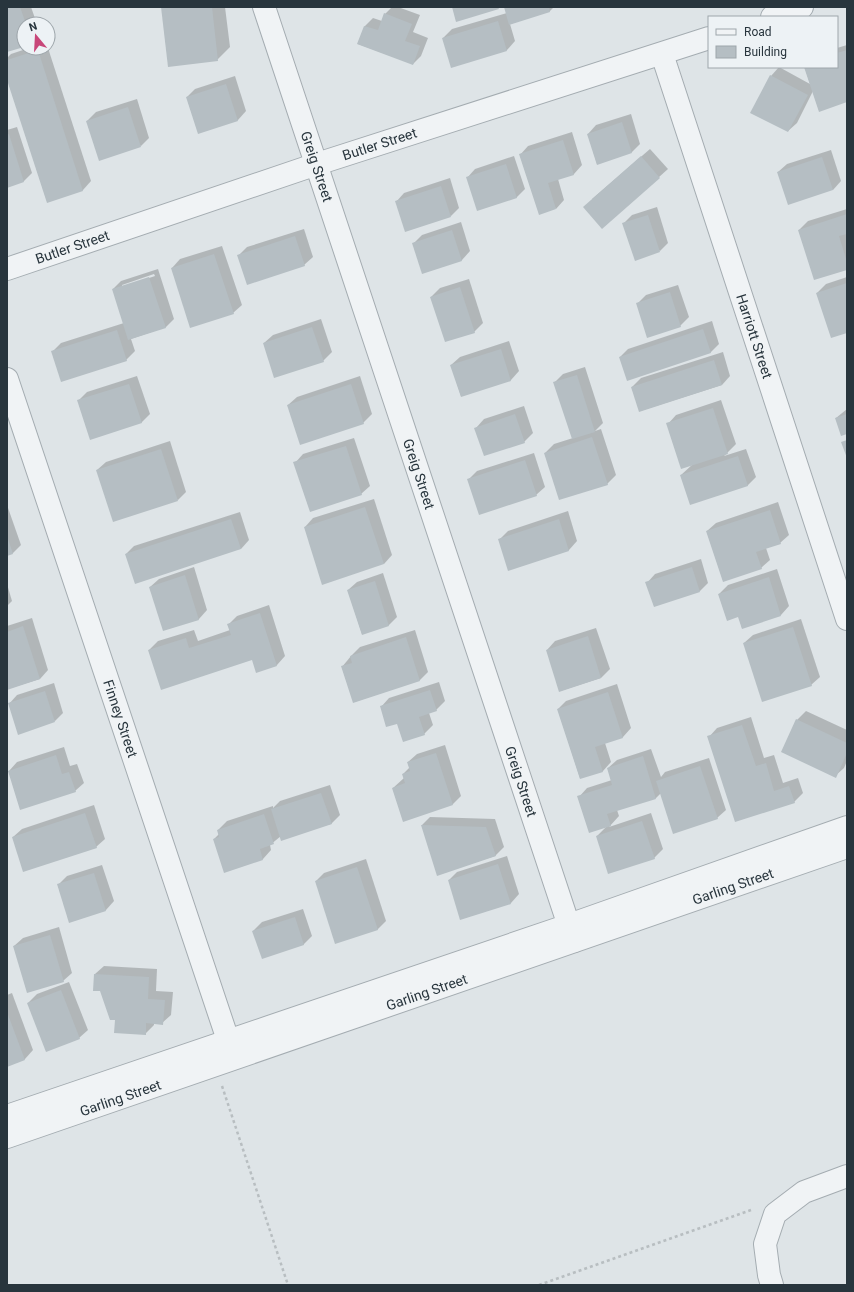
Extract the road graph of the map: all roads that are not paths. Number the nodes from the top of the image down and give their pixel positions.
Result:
1 (264, 7) edge
2 (802, 7) edge
3 (775, 16) edge
4 (708, 38) edge
5 (662, 54) junction
6 (317, 164) junction
7 (7, 269) edge
8 (7, 379) edge
9 (847, 619) edge
10 (847, 827) edge
11 (847, 847) edge
12 (572, 933) junction
13 (231, 1050) junction
14 (7, 1116) edge
15 (7, 1137) edge
16 (847, 1176) edge
17 (772, 1285) edge

1 - 6 street, Greig Street
2 - 3 street
4 - 5 street, Butler Street
5 - 6 street, Butler Street
5 - 9 street, Harriott Street
6 - 7 street, Butler Street
6 - 12 street, Greig Street
8 - 13 street, Finney Street
10 - 12 street, Garling Street
11 - 12 street, Garling Street
12 - 13 street, Garling Street
13 - 14 street, Garling Street
13 - 15 street, Garling Street
16 - 17 street

